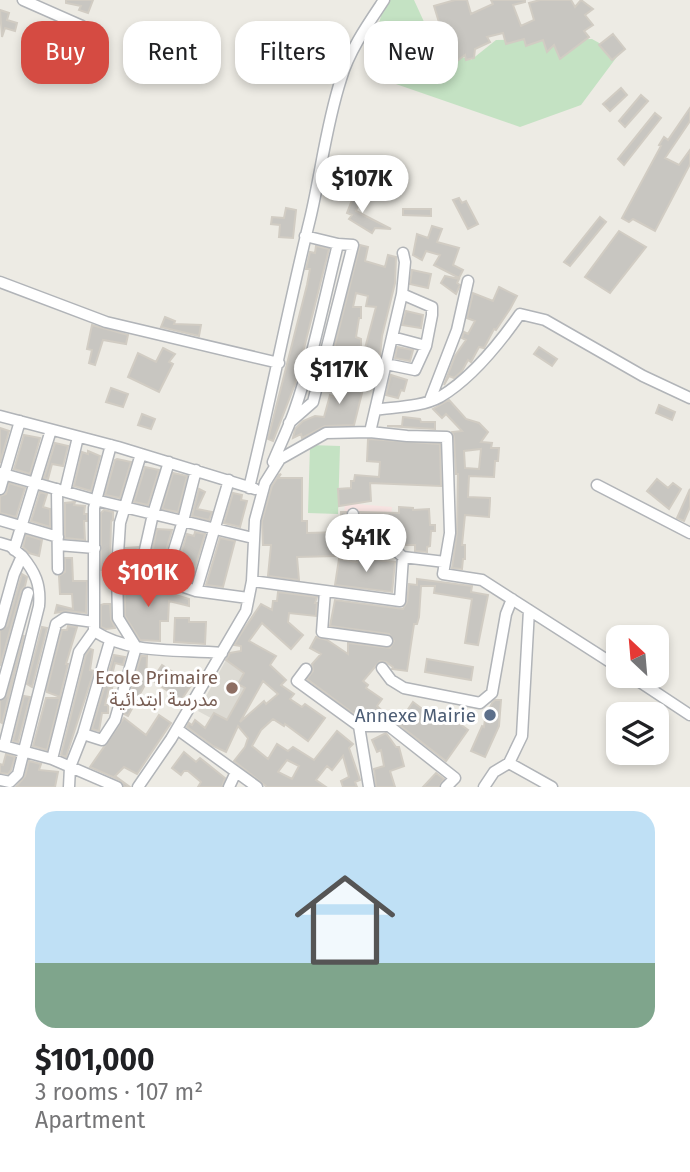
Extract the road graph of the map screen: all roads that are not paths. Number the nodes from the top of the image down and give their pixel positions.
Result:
1 (23, 0) edge
2 (384, 0) edge
3 (71, 21) edge
4 (305, 236) junction
5 (338, 244) junction
6 (403, 253) dead end
7 (468, 281) dead end
8 (0, 282) edge
9 (402, 294) junction
10 (392, 337) junction
11 (426, 346) junction
12 (279, 363) junction
13 (386, 364) junction
14 (690, 398) edge
15 (430, 400) junction
16 (375, 410) junction
17 (0, 416) edge
18 (20, 422) junction
19 (289, 423) junction
20 (51, 430) junction
21 (370, 432) junction
22 (78, 437) junction
23 (111, 445) junction
24 (141, 454) junction
25 (169, 463) junction
26 (196, 470) junction
27 (2, 473) edge
28 (229, 480) junction
29 (35, 482) junction
30 (597, 485) dead end
31 (264, 487) junction
32 (249, 488) junction
33 (0, 489) edge
34 (61, 490) junction
35 (97, 500) junction
36 (126, 507) junction
37 (153, 514) junction
38 (353, 514) dead end
39 (0, 520) edge
40 (183, 521) junction
41 (21, 526) junction
42 (214, 528) junction
43 (690, 533) edge
44 (253, 538) junction
45 (58, 541) junction
46 (0, 542) edge
47 (95, 548) junction
48 (18, 553) junction
49 (403, 556) junction
50 (445, 562) junction
51 (58, 569) dead end
52 (117, 570) junction
53 (140, 572) junction
54 (165, 579) junction
55 (252, 581) junction
56 (196, 591) junction
57 (324, 591) junction
58 (28, 593) dead end
59 (248, 598) junction
60 (512, 598) junction
61 (7, 600) junction
62 (24, 605) junction
63 (529, 610) junction
64 (0, 624) edge
65 (94, 626) junction
66 (110, 641) junction
67 (387, 642) dead end
68 (136, 647) junction
69 (222, 653) junction
70 (606, 659) edge
71 (382, 668) dead end
72 (306, 669) dead end
73 (649, 688) edge
74 (0, 694) edge
75 (690, 715) edge
76 (359, 726) junction
77 (177, 729) junction
78 (83, 734) junction
79 (2, 745) edge
80 (25, 752) junction
81 (52, 759) junction
82 (509, 763) junction
83 (70, 767) junction
84 (236, 772) junction
85 (494, 772) junction
86 (0, 780) edge
87 (69, 787) edge
88 (117, 787) edge
89 (138, 787) edge
90 (229, 787) edge
91 (257, 787) edge
92 (369, 787) edge
93 (446, 787) edge
94 (476, 787) edge
95 (484, 787) edge
96 (552, 787) edge

1 - 3 street
2 - 4 street
4 - 5 street
4 - 12 street
5 - 19 street
5 - 19 street
6 - 9 street
7 - 15 street
8 - 12 street
9 - 10 street
9 - 11 street
10 - 11 street
10 - 13 street
11 - 13 street
12 - 32 street
13 - 16 street
14 - 15 street
15 - 16 street
16 - 21 street
17 - 18 street
18 - 20 street
18 - 27 street
19 - 31 street
20 - 22 street
20 - 29 street
21 - 31 street
21 - 50 street
22 - 23 street
22 - 34 street
23 - 24 street
23 - 35 street
24 - 25 street
24 - 36 street
25 - 26 street
25 - 37 street
26 - 28 street
26 - 40 street
27 - 29 street
27 - 33 street
28 - 32 street
28 - 42 street
29 - 34 street
29 - 41 street
30 - 43 street
31 - 32 street
31 - 44 street
34 - 35 street
34 - 45 street
35 - 36 street
35 - 47 street
36 - 37 street
36 - 52 street
37 - 40 street
37 - 53 street
38 - 49 street
39 - 41 street
40 - 42 street
40 - 54 street
41 - 45 street
41 - 48 street
42 - 44 street
42 - 56 street
44 - 55 street
45 - 47 street
45 - 51 street
46 - 48 street
47 - 65 street
48 - 61 street
48 - 79 street
49 - 50 street
49 - 57 street
50 - 60 street
52 - 53 street
52 - 68 street
53 - 54 street
54 - 56 street
55 - 57 street
55 - 59 street
56 - 59 street
57 - 67 street
58 - 62 street
59 - 69 street
60 - 63 street
60 - 71 street
61 - 62 street
61 - 64 street
62 - 74 street
63 - 70 street
63 - 82 street
65 - 66 street
65 - 80 street
65 - 81 street
66 - 68 street
66 - 78 street
68 - 69 street
68 - 78 street
69 - 77 street
72 - 76 street
73 - 75 street
76 - 92 street
76 - 93 street
77 - 84 street
77 - 89 street
78 - 83 street
79 - 80 street
80 - 81 street
80 - 86 street
81 - 83 street
82 - 85 street
82 - 96 street
83 - 87 street
83 - 88 street
84 - 90 street
84 - 91 street
85 - 94 street
85 - 95 street

